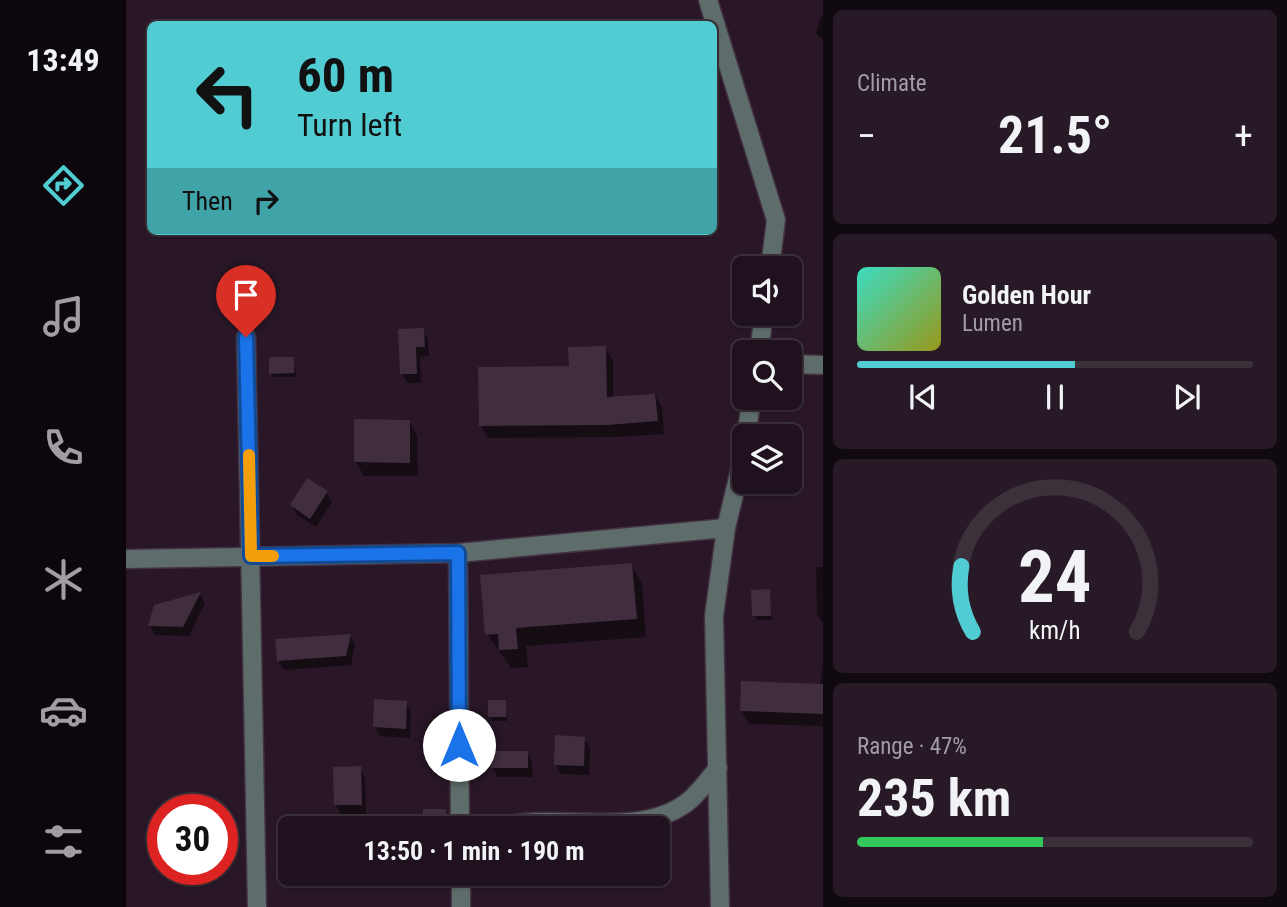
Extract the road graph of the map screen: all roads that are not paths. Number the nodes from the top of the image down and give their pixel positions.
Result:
1 (708, 0) edge
2 (714, 21) edge
3 (717, 29) edge
4 (772, 256) edge
5 (246, 337) dead end
6 (802, 364) edge
7 (823, 365) edge
8 (734, 494) edge
9 (726, 528) junction
10 (458, 553) junction
11 (251, 556) junction
12 (126, 559) edge
13 (718, 768) junction
14 (460, 816) edge
15 (661, 816) edge
16 (461, 886) edge
17 (257, 907) edge
18 (461, 907) edge
19 (720, 907) edge

1 - 2 street
3 - 4 street
5 - 11 street
6 - 7 street
8 - 9 street
9 - 10 street
9 - 13 street
10 - 11 street
10 - 14 street
11 - 12 street
11 - 17 street
13 - 15 street
13 - 19 street
16 - 18 street

